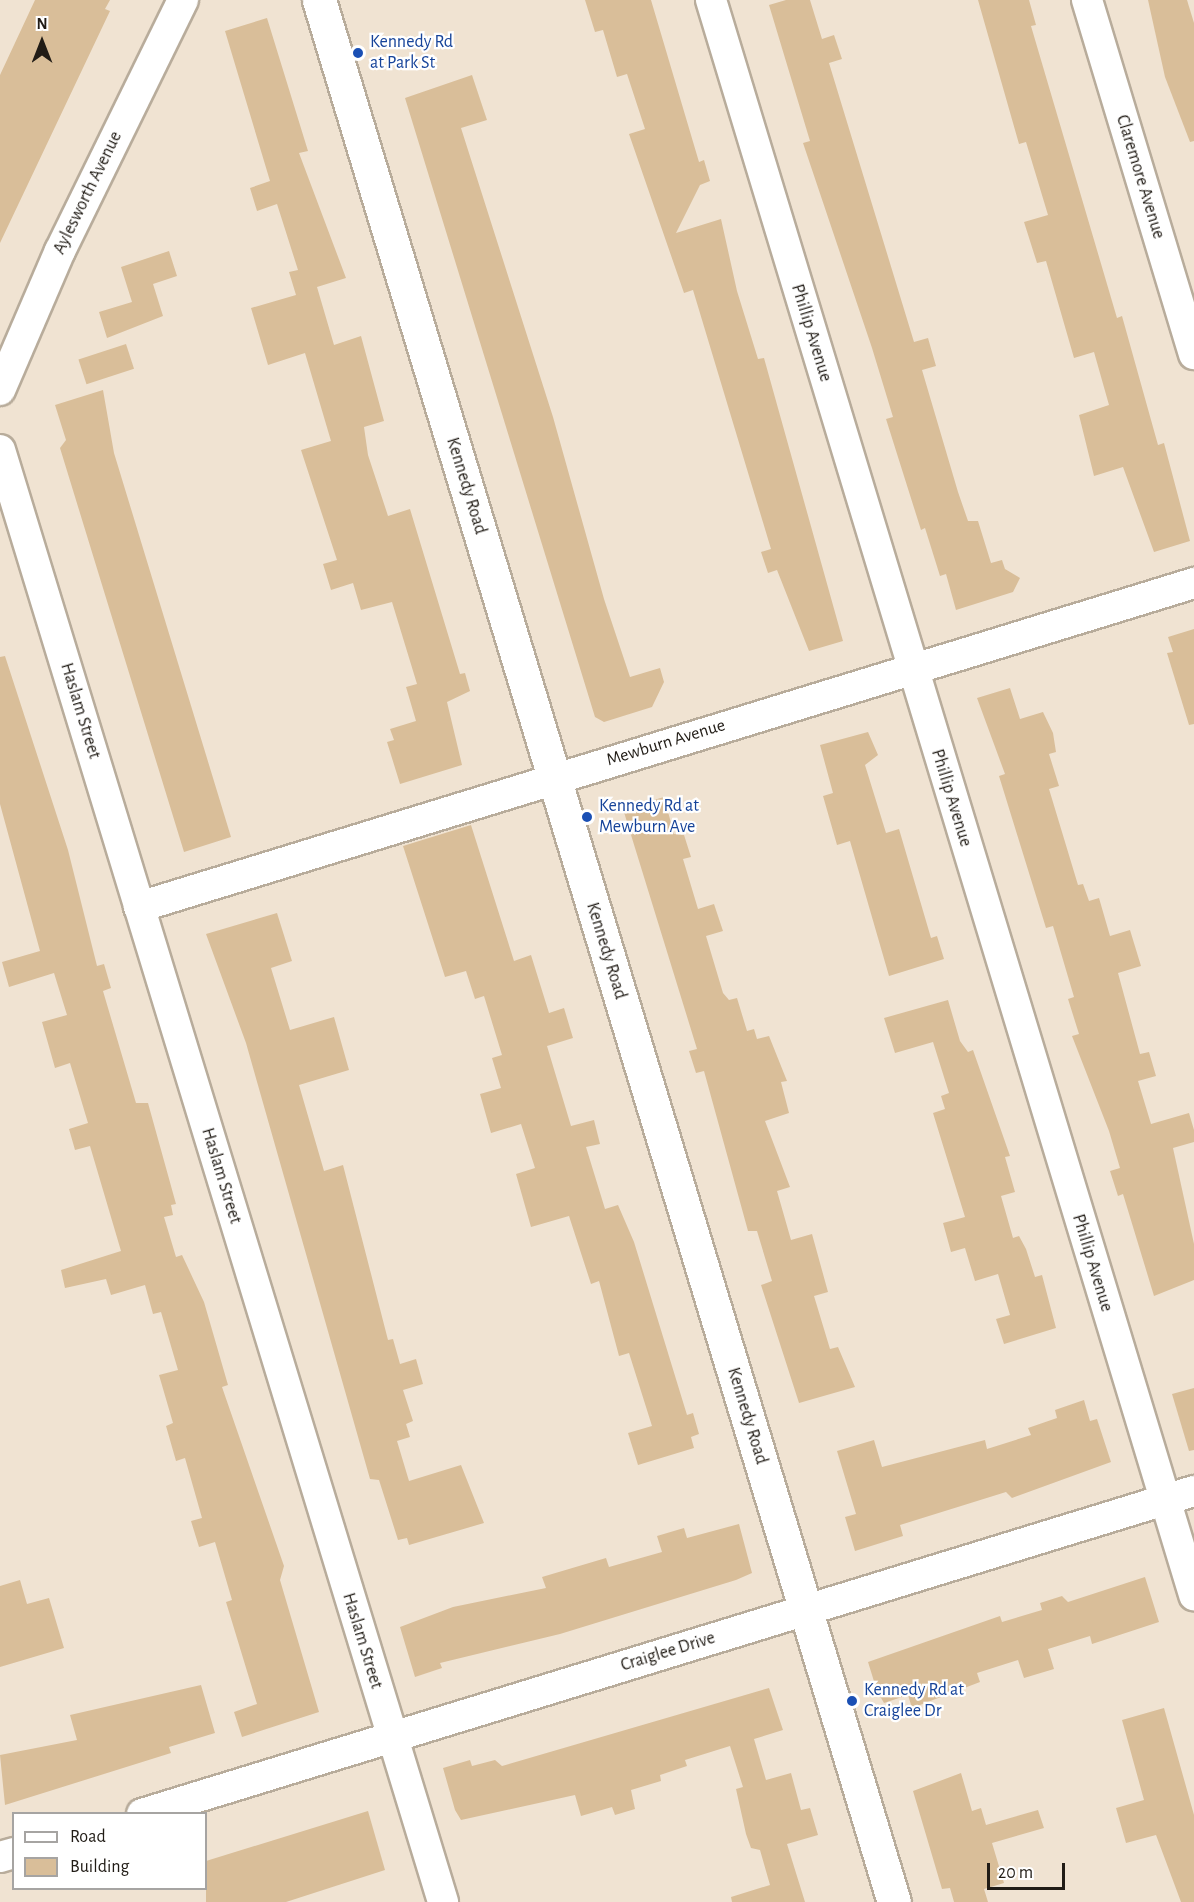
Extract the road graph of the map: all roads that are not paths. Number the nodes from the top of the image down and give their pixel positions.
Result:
1 (183, 0) edge
2 (319, 0) edge
3 (711, 0) edge
4 (1087, 0) edge
5 (1194, 354) edge
6 (0, 390) edge
7 (0, 450) edge
8 (1194, 583) edge
9 (912, 669) junction
10 (553, 777) junction
11 (139, 907) junction
12 (1194, 1491) edge
13 (1164, 1500) junction
14 (1194, 1595) edge
15 (806, 1609) junction
16 (393, 1737) junction
17 (149, 1812) edge
18 (443, 1902) edge
19 (894, 1902) edge

1 - 6 street, Aylesworth Avenue
2 - 10 street, Kennedy Road
3 - 9 street, Phillip Avenue
4 - 5 street, Claremore Avenue
7 - 11 street, Haslam Street
8 - 9 street, Mewburn Avenue
9 - 10 street, Mewburn Avenue
9 - 13 street, Phillip Avenue
10 - 11 street, Mewburn Avenue
10 - 15 street, Kennedy Road
11 - 16 street, Haslam Street
12 - 13 street, Craiglee Drive
13 - 14 street, Phillip Avenue
13 - 15 street, Craiglee Drive
15 - 16 street, Craiglee Drive
15 - 19 street, Kennedy Road
16 - 17 street, Craiglee Drive
16 - 18 street, Haslam Street

